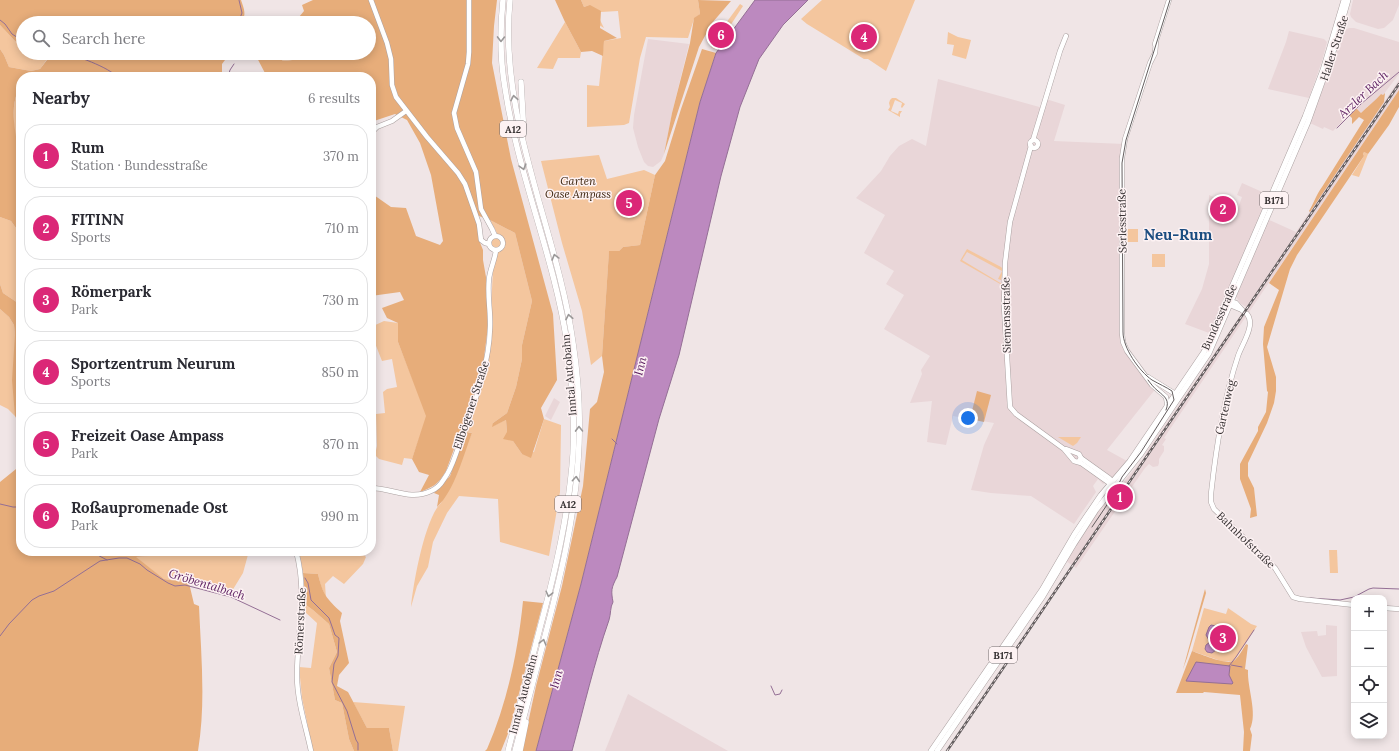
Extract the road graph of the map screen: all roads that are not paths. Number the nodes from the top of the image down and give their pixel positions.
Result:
1 (371, 0) edge
2 (469, 0) edge
3 (503, 0) edge
4 (510, 0) edge
5 (1169, 0) edge
6 (1344, 0) edge
7 (1348, 0) edge
8 (1066, 36) dead end
9 (521, 82) dead end
10 (1316, 95) junction
11 (406, 111) junction
12 (376, 128) edge
13 (1035, 141) junction
14 (1032, 147) junction
15 (525, 150) junction
16 (495, 236) junction
17 (489, 244) junction
18 (496, 250) junction
19 (1248, 314) dead end
20 (1146, 376) junction
21 (574, 383) junction
22 (1156, 387) junction
23 (575, 394) junction
24 (1176, 397) junction
25 (1166, 409) junction
26 (1074, 455) junction
27 (1080, 460) junction
28 (1114, 483) junction
29 (376, 488) edge
30 (1211, 504) joint
31 (297, 556) edge
32 (1351, 605) edge
33 (1387, 608) edge
34 (1399, 609) edge
35 (528, 698) junction
36 (311, 751) edge
37 (507, 751) edge
38 (515, 751) edge
39 (520, 751) edge
40 (931, 751) edge
41 (937, 751) edge

1 - 11 street
2 - 16 street
3 -> 21 highway, Inntal Autobahn / A12
15 -> 4 highway, Inntal Autobahn / A12
5 - 20 street, Serlesstraße
6 - 10 main road, Haller Straße / B171
7 - 10 main road, Haller Straße / B171
8 - 13 street
9 - 15 highway
10 - 24 main road, Bundesstraße / B171
11 - 12 street
11 - 17 street
13 - 14 street
13 - 14 street
14 - 26 street, Siemensstraße
21 -> 15 highway, Inntal Autobahn / A12
16 - 17 street
16 - 18 street
17 - 18 street
18 - 29 street, Ellbögener Straße
19 - 30 street, Gartenweg
20 - 22 street, Serlesstraße
20 - 24 street, Serlesstraße
21 - 23 highway, Inntal Autobahn / A12
22 - 24 street, Serlesstraße
22 - 25 street, Serlesstraße
35 -> 23 highway, Inntal Autobahn / A12
23 -> 37 highway, Inntal Autobahn / A12
24 - 25 main road, Bundesstraße / B171
24 - 28 main road, Bundesstraße / B171
25 - 28 main road, Bundesstraße / B171
26 - 27 street
26 - 27 street
27 - 28 street
28 - 40 main road, Bundesstraße / B171
28 - 41 main road, Bundesstraße / B171
30 - 32 street, Bahnhofstraße
31 - 36 street, Römerstraße
33 - 34 street
35 - 38 highway, Inntal Autobahn / A12
35 - 39 highway

